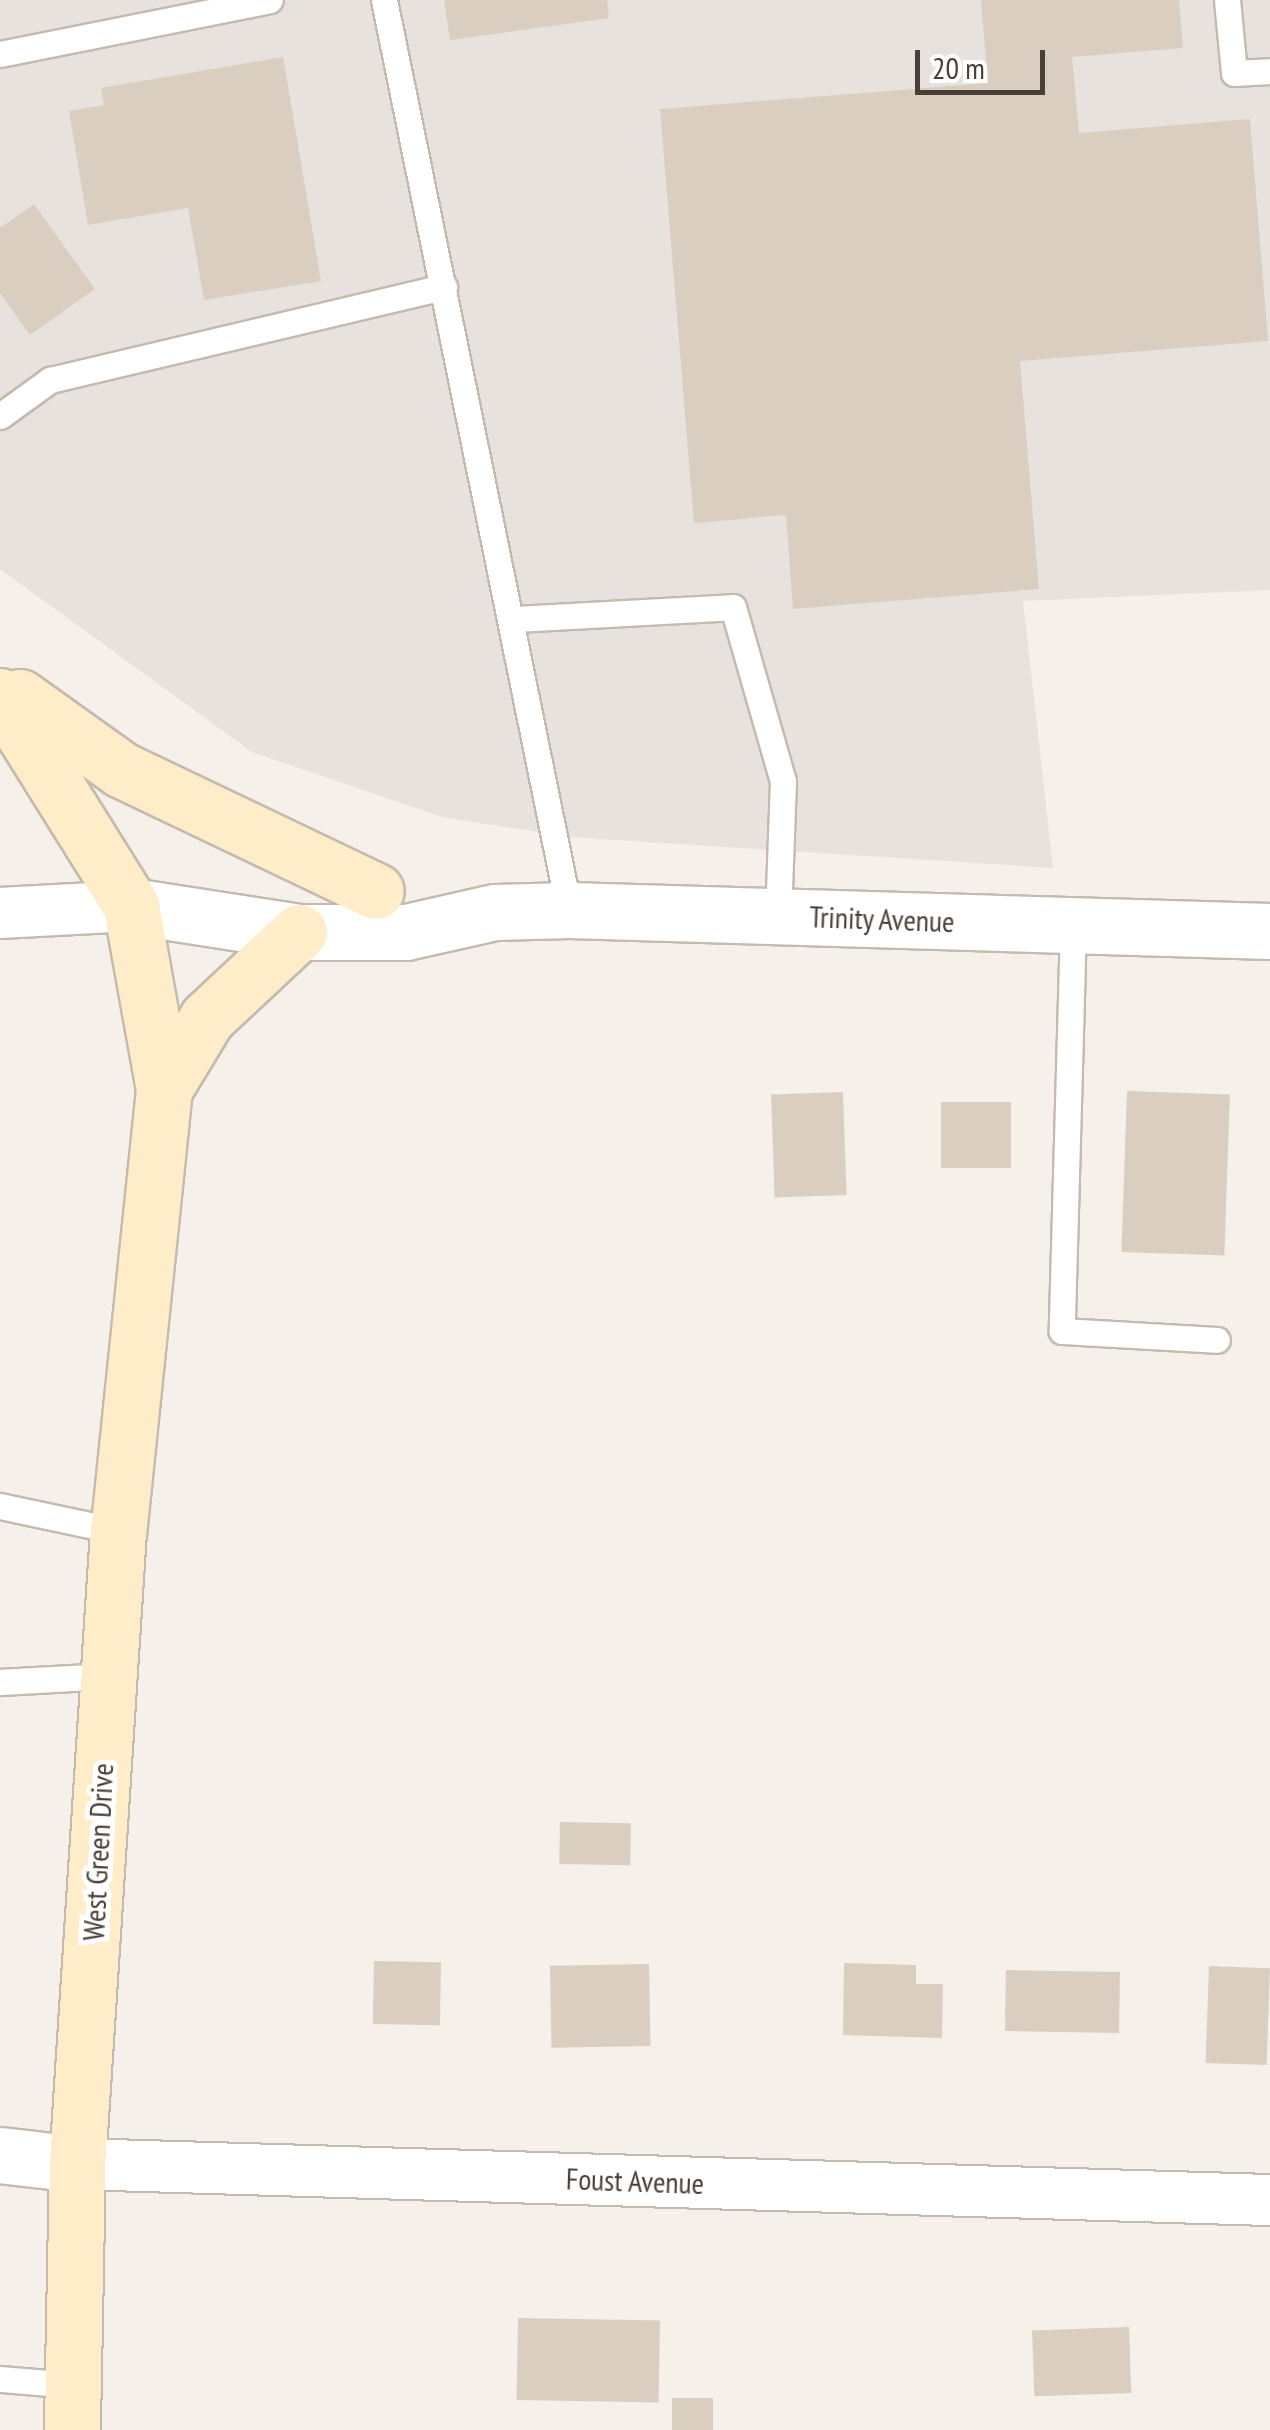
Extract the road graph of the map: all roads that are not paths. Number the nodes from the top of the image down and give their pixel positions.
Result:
1 (270, 0) edge
2 (384, 0) edge
3 (1227, 0) edge
4 (0, 54) edge
5 (1270, 70) edge
6 (444, 287) junction
7 (0, 416) edge
8 (514, 619) junction
9 (0, 683) edge
10 (0, 696) edge
11 (376, 891) junction
12 (131, 906) junction
13 (569, 910) junction
14 (495, 912) junction
15 (0, 913) edge
16 (778, 916) junction
17 (1073, 925) junction
18 (1270, 931) edge
19 (298, 932) junction
20 (164, 1088) junction
21 (149, 1276) junction
22 (1218, 1340) dead end
23 (0, 1506) edge
24 (118, 1531) junction
25 (109, 1676) junction
26 (0, 1682) edge
27 (0, 2156) edge
28 (77, 2164) junction
29 (1270, 2200) edge
30 (0, 2378) edge
31 (72, 2408) edge

1 - 4 lane
2 - 6 lane
3 - 5 lane
6 - 7 lane
6 - 8 lane
8 - 13 lane
8 - 16 lane
9 - 11 main road
10 - 12 main road, West Green Drive
11 - 12 street, Trinity Avenue
11 - 14 street, Trinity Avenue
12 - 15 street, Trinity Avenue
12 - 19 street, Trinity Avenue
12 - 20 main road, West Green Drive
12 - 21 main road, West Green Drive
13 - 14 street, Trinity Avenue
13 - 16 street, Trinity Avenue
14 - 19 street, Trinity Avenue
16 - 17 street, Trinity Avenue
17 - 18 street, Trinity Avenue
17 - 22 lane
19 - 20 main road
20 - 21 main road, West Green Drive
21 - 24 main road, West Green Drive
23 - 24 lane
24 - 25 main road, West Green Drive
25 - 26 lane
25 - 28 main road, West Green Drive
27 - 28 street, Foust Avenue
28 - 29 street, Foust Avenue
28 - 31 main road, West Green Drive
30 - 31 lane

